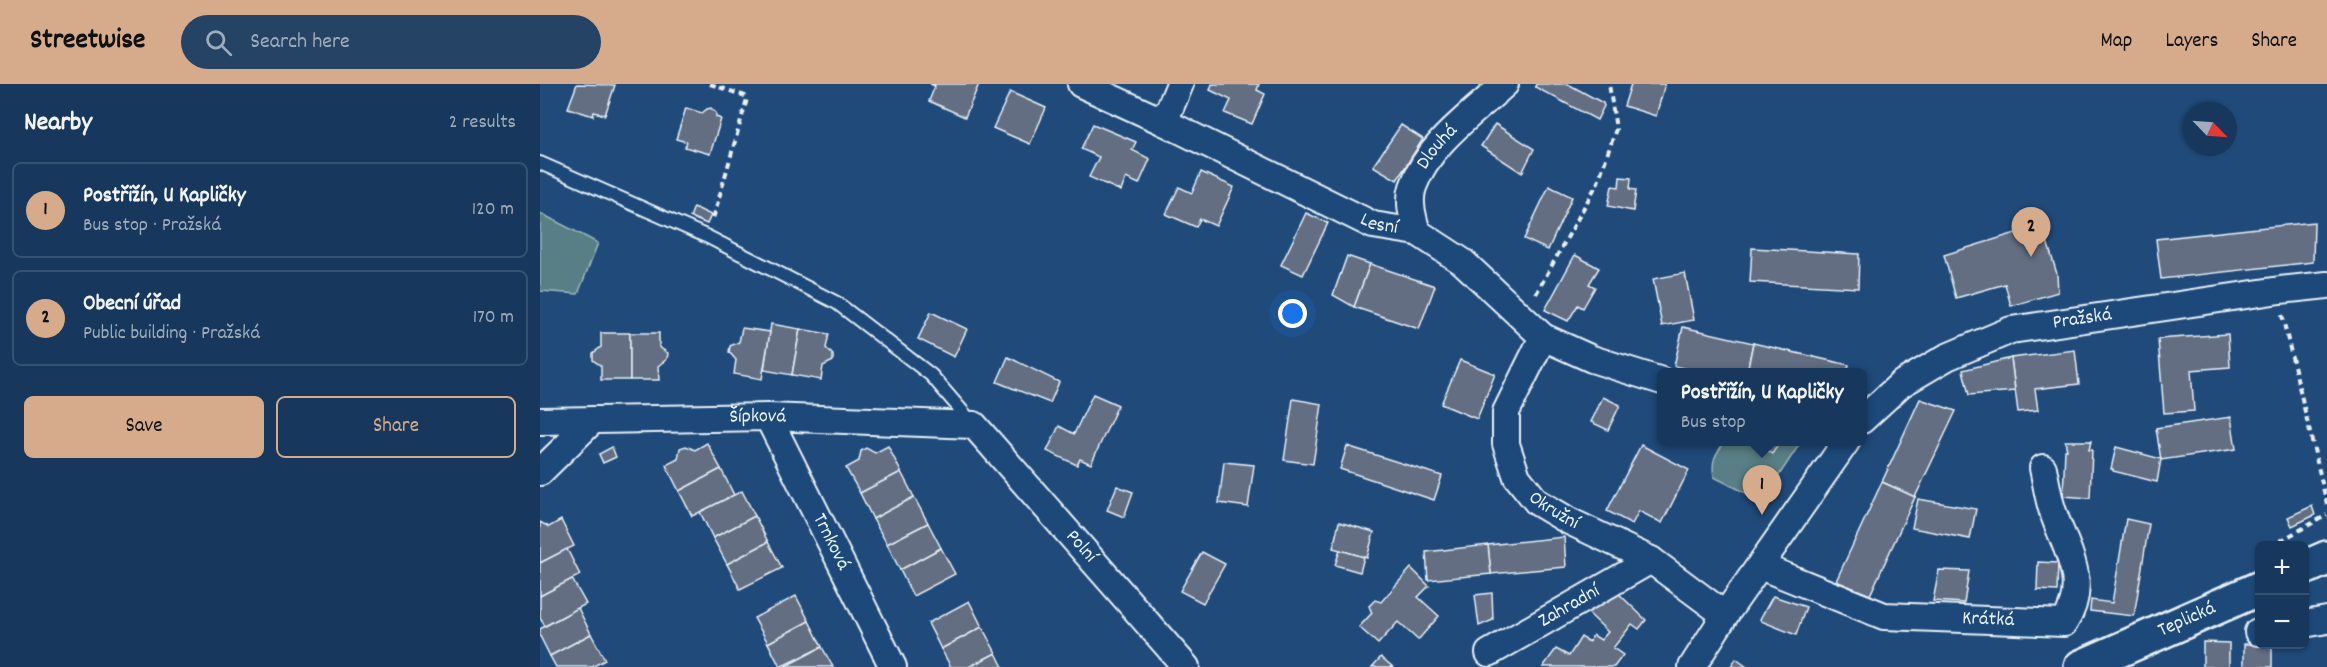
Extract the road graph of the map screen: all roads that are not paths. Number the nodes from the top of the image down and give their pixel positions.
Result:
1 (1081, 84) edge
2 (1180, 84) edge
3 (1505, 84) edge
4 (1164, 122) junction
5 (540, 163) edge
6 (1417, 232) junction
7 (2327, 285) edge
8 (1543, 337) junction
9 (1657, 379) edge
10 (1867, 416) edge
11 (768, 417) junction
12 (593, 420) junction
13 (540, 421) edge
14 (974, 425) junction
15 (1843, 446) edge
16 (2043, 468) dead end
17 (540, 472) edge
18 (2327, 558) edge
19 (1651, 560) junction
20 (1760, 566) junction
21 (2309, 566) edge
22 (2255, 590) edge
23 (1725, 615) junction
24 (2327, 620) edge
25 (2309, 623) edge
26 (1489, 653) dead end
27 (893, 667) edge
28 (1186, 667) edge
29 (1692, 667) edge
30 (2081, 667) edge

1 - 4 street, Lesní
2 - 4 street
3 - 6 street, Dlouhá
4 - 6 street, Lesní
5 - 14 lane
6 - 8 street, Lesní
7 - 10 street, Pražská
8 - 9 street, Lesní
8 - 19 street, Okružní
11 - 12 street, Šípková
11 - 14 street, Šípková
11 - 27 street, Trnková
12 - 13 street, Šípková
12 - 17 street
14 - 28 street, Polní
15 - 20 street
16 - 20 street, Krátká
18 - 21 main road
19 - 23 street, Okružní
19 - 26 street, Zahradní
20 - 23 street
22 - 30 main road, Teplická
23 - 29 street
24 - 25 street

